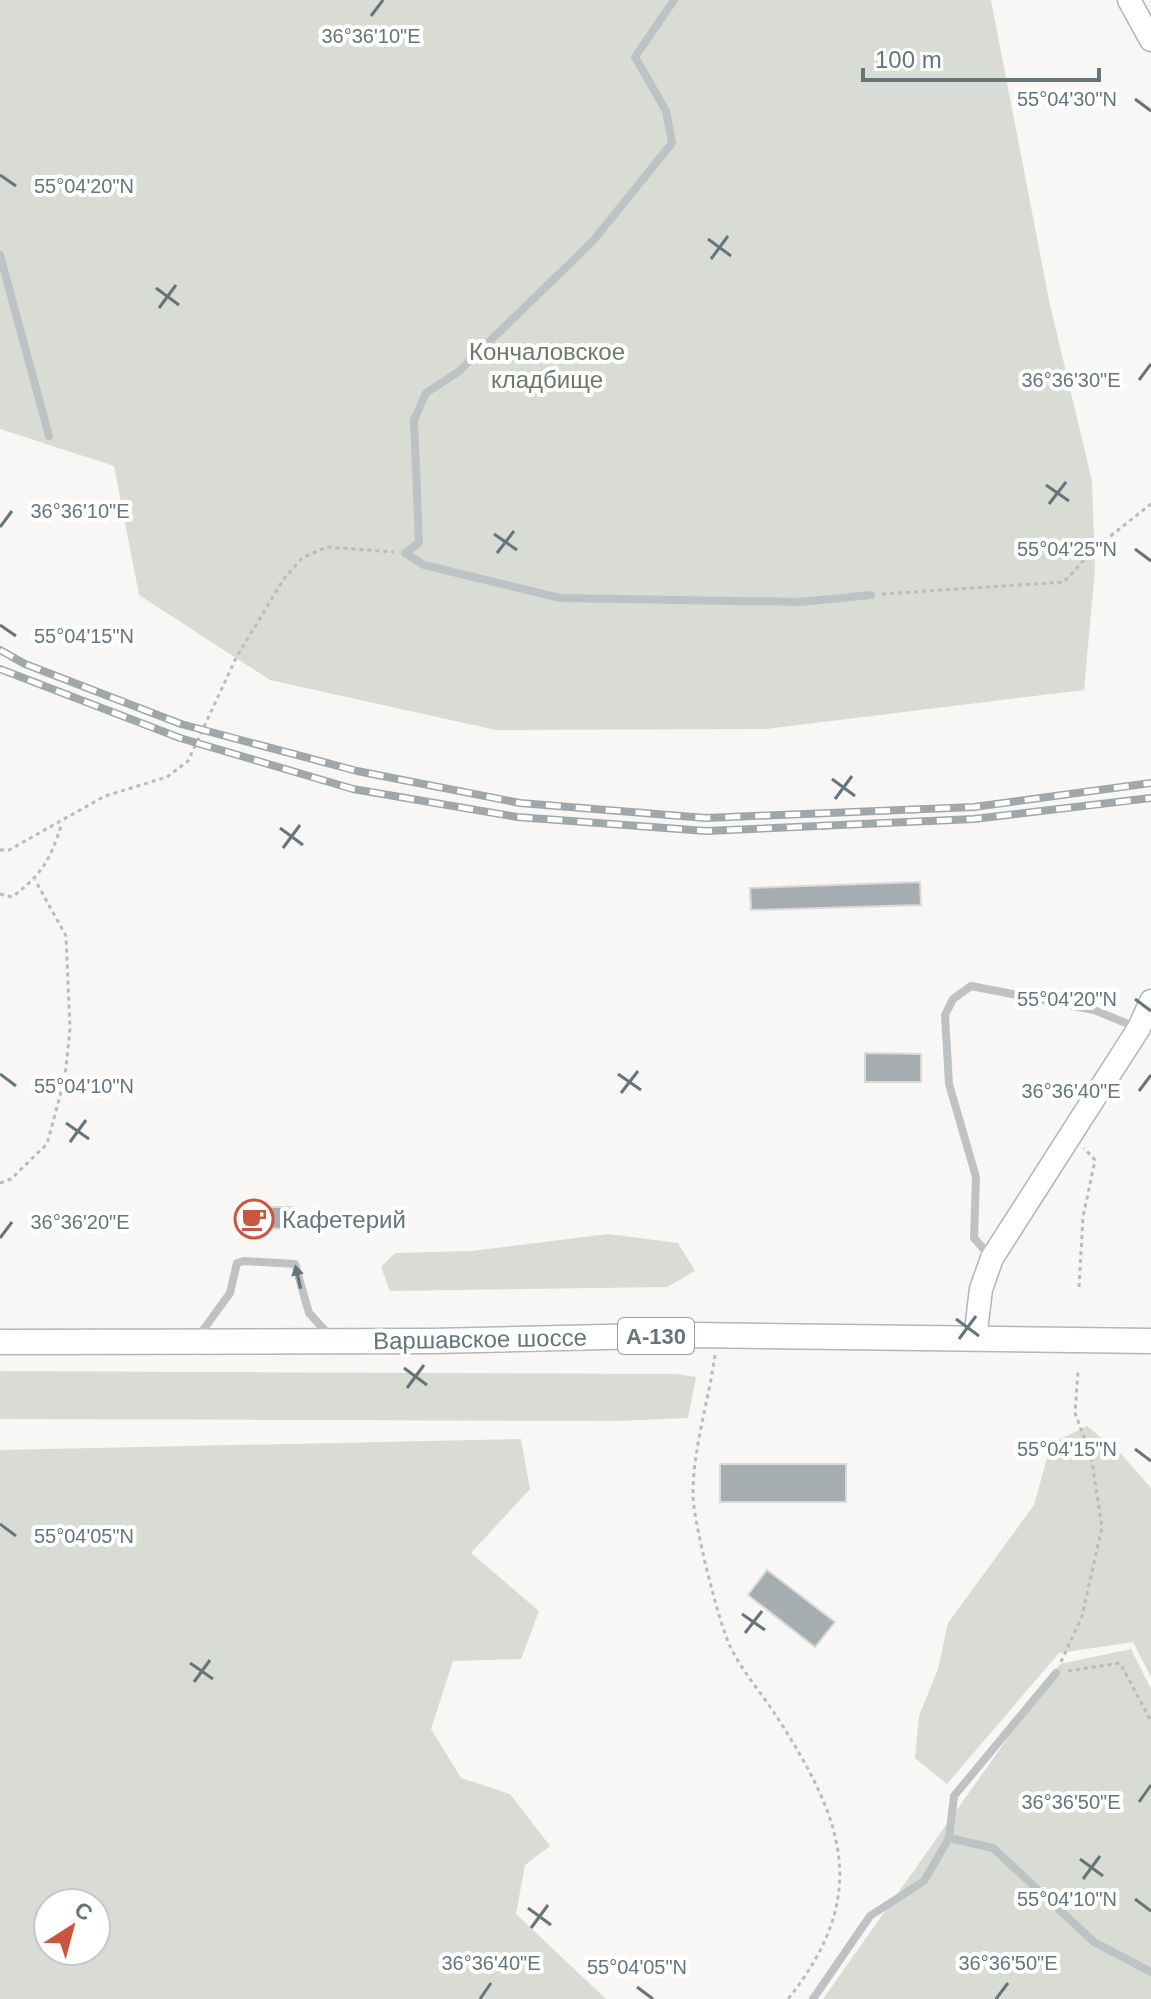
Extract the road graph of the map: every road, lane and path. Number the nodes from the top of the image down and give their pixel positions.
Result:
1 (674, 0) edge
2 (1129, 0) edge
3 (1151, 40) edge
4 (0, 255) edge
5 (49, 436) dead end
6 (1151, 504) edge
7 (405, 553) junction
8 (871, 595) joint
9 (63, 822) junction
10 (0, 850) edge
11 (35, 880) junction
12 (0, 894) edge
13 (1151, 1001) edge
14 (1139, 1028) junction
15 (1072, 1134) junction
16 (0, 1183) edge
17 (992, 1258) junction
18 (1079, 1287) dead end
19 (718, 1335) junction
20 (975, 1339) junction
21 (337, 1341) junction
22 (1151, 1341) edge
23 (0, 1342) edge
24 (194, 1342) junction
25 (1078, 1371) dead end
26 (1056, 1673) junction
27 (1151, 1721) edge
28 (949, 1838) junction
29 (1151, 1972) edge
30 (788, 1999) edge
31 (813, 1999) edge

1 - 7 lane
2 - 3 street
4 - 5 lane
6 - 8 path
7 - 8 lane
7 - 9 path
9 - 10 path
9 - 11 path
11 - 12 path
11 - 16 path
13 - 14 street
14 - 15 street
14 - 17 lane
15 - 17 street
15 - 18 path
17 - 20 street
19 - 20 main road, Варшавское шоссе / А-130
19 - 21 main road, Варшавское шоссе / А-130
19 - 30 path
20 - 22 main road, Варшавское шоссе / А-130
21 - 24 main road, Варшавское шоссе / А-130
21 -> 24 lane
23 - 24 main road, Варшавское шоссе / А-130
25 - 26 path
26 - 27 path
26 - 28 lane
28 - 29 lane
28 - 31 lane

